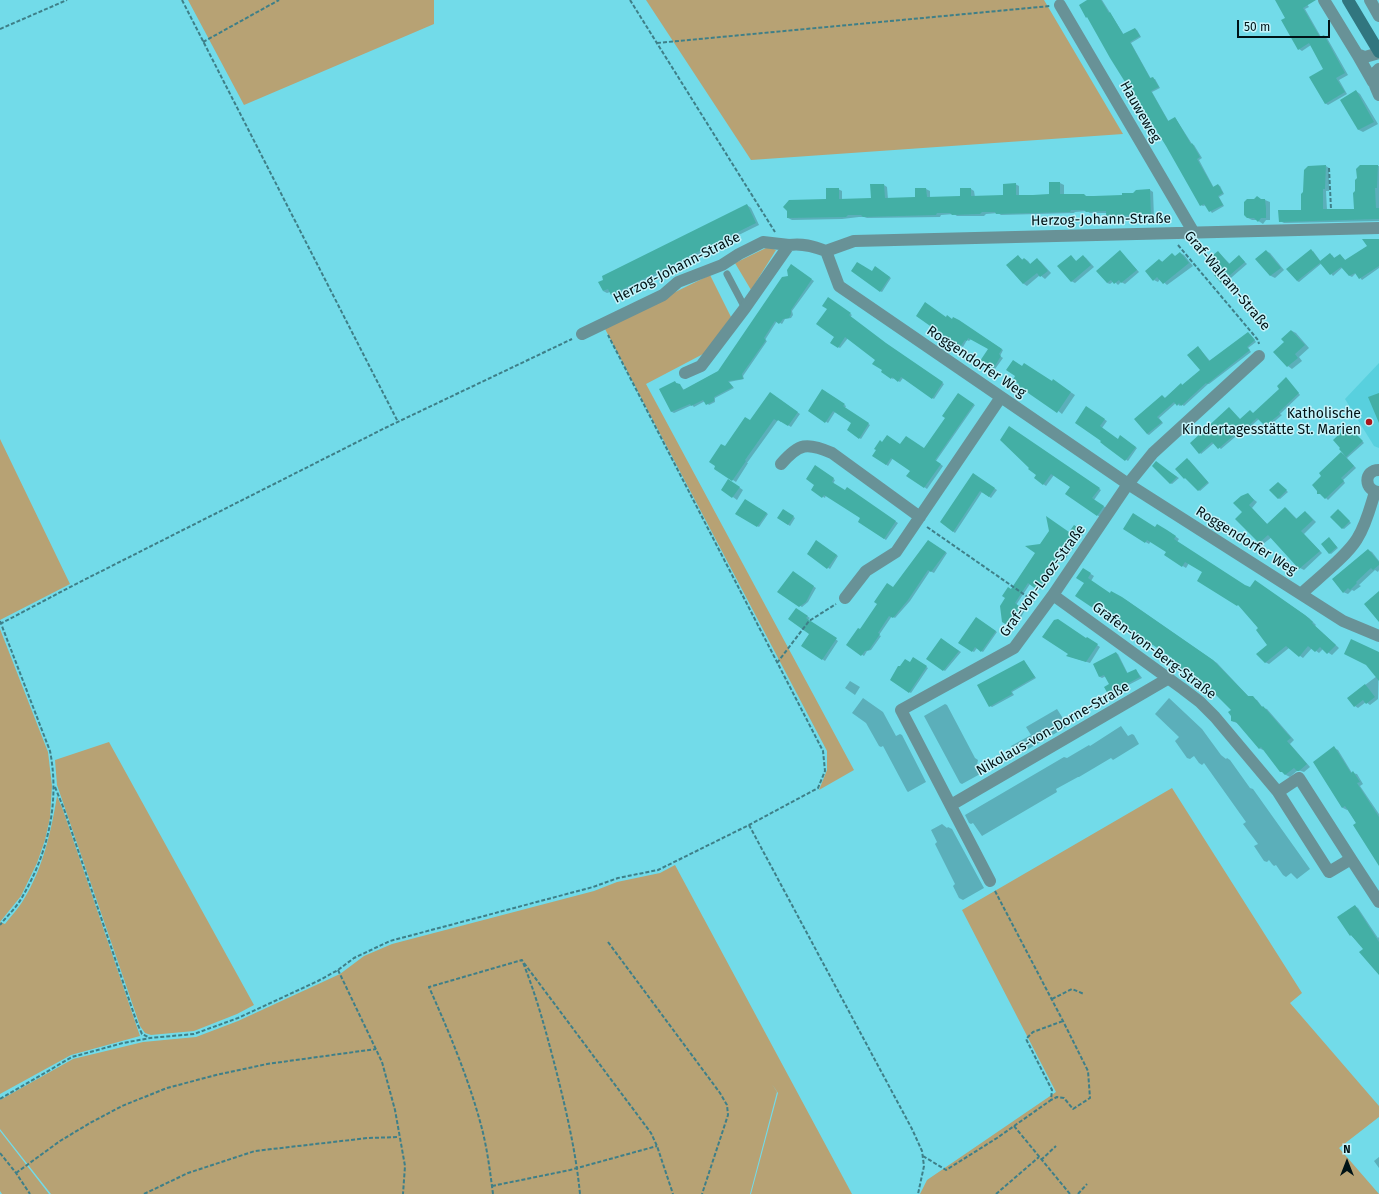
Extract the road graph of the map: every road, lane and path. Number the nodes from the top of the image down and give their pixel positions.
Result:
1 (67, 0) edge
2 (182, 0) edge
3 (279, 0) edge
4 (630, 0) edge
5 (1324, 0) edge
6 (1348, 0) edge
7 (1370, 0) edge
8 (1060, 6) joint
9 (1379, 16) edge
10 (0, 29) edge
11 (203, 42) junction
12 (657, 43) junction
13 (1379, 52) edge
14 (1358, 54) junction
15 (1379, 69) edge
16 (1373, 82) junction
17 (1379, 95) edge
18 (1329, 168) dead end
19 (1331, 210) dead end
20 (1379, 228) edge
21 (1194, 233) junction
22 (1168, 234) junction
23 (786, 245) junction
24 (826, 251) junction
25 (726, 274) dead end
26 (744, 308) junction
27 (602, 323) junction
28 (582, 334) joint
29 (1259, 356) joint
30 (685, 374) dead end
31 (1001, 397) junction
32 (398, 422) junction
33 (781, 464) dead end
34 (1379, 470) edge
35 (1128, 484) junction
36 (1377, 492) edge
37 (919, 519) junction
38 (1301, 594) junction
39 (1053, 595) junction
40 (845, 598) joint
41 (1044, 608) junction
42 (0, 620) edge
43 (1, 624) edge
44 (1379, 636) edge
45 (777, 663) junction
46 (1169, 678) junction
47 (54, 786) junction
48 (1278, 792) junction
49 (951, 805) junction
50 (750, 825) junction
51 (1351, 859) junction
52 (990, 881) joint
53 (1379, 902) edge
54 (0, 925) edge
55 (608, 942) dead end
56 (522, 960) junction
57 (338, 970) junction
58 (1084, 994) dead end
59 (1052, 999) junction
60 (1063, 1021) junction
61 (150, 1038) junction
62 (376, 1049) junction
63 (0, 1099) edge
64 (1051, 1100) junction
65 (1014, 1126) junction
66 (400, 1137) junction
67 (657, 1146) junction
68 (1056, 1146) dead end
69 (0, 1153) edge
70 (923, 1156) junction
71 (1039, 1157) junction
72 (1041, 1160) junction
73 (578, 1168) junction
74 (16, 1173) junction
75 (1088, 1184) dead end
76 (492, 1186) junction
77 (30, 1194) edge
78 (144, 1194) edge
79 (403, 1194) edge
80 (493, 1194) edge
81 (580, 1194) edge
82 (673, 1194) edge
83 (702, 1194) edge
84 (918, 1194) edge
85 (996, 1194) edge
86 (1070, 1194) edge
87 (1078, 1194) edge

1 - 10 path
2 - 11 path
3 - 11 path
4 - 12 path
5 - 14 street
6 - 13 main road
7 - 9 street
8 - 12 path
8 - 21 street, Hauweweg
11 - 32 path
12 - 23 path
13 - 14 street
14 - 16 street
15 - 16 street
16 - 17 street
18 - 19 path
20 - 21 street, Herzog-Johann-Straße
21 - 22 street, Herzog-Johann-Straße
22 - 24 street, Herzog-Johann-Straße
22 - 29 path, Graf-Walram-Straße
23 - 24 street
23 - 26 street
23 - 27 street, Herzog-Johann-Straße
24 - 31 street, Roggendorfer Weg
25 - 26 lane
26 - 30 street
27 - 28 street, Herzog-Johann-Straße
27 - 45 path
28 - 32 path
29 - 35 street
31 - 35 street, Roggendorfer Weg
31 - 37 street
32 - 43 path
33 - 37 street
34 - 36 street, Roggendorfer Weg
35 - 38 street, Roggendorfer Weg
35 - 39 street, Graf-von-Looz-Straße
36 - 38 street, Roggendorfer Weg
37 - 40 street
37 - 41 path
38 - 44 street, Roggendorfer Weg
39 - 41 street, Graf-von-Looz-Straße
39 - 46 street, Grafen-von-Berg-Straße
40 - 45 path
41 - 49 street, Graf-von-Looz-Straße
42 - 43 path
43 - 47 path
45 - 50 path
46 - 48 street, Grafen-von-Berg-Straße
46 - 49 street, Nikolaus-von-Dorne-Straße
47 - 54 path
47 - 61 path
48 - 51 street, Grafen-von-Berg-Straße
48 - 51 street
49 - 52 street
50 - 57 path
50 - 70 path
51 - 53 street
52 - 59 path
55 - 83 path
56 - 67 path
56 - 73 path
56 - 76 path
57 - 61 path
57 - 62 path
58 - 59 path
59 - 60 path
60 - 64 path
60 - 64 path
61 - 63 path
62 - 66 path
62 - 74 path
64 - 65 path
65 - 70 path
65 - 71 path
66 - 78 path
66 - 79 path
67 - 73 path
67 - 82 path
68 - 72 path
69 - 74 path
70 - 84 path
71 - 72 path
71 - 85 path
72 - 86 path
73 - 76 path
73 - 81 path
74 - 77 path
75 - 87 path
76 - 80 path

